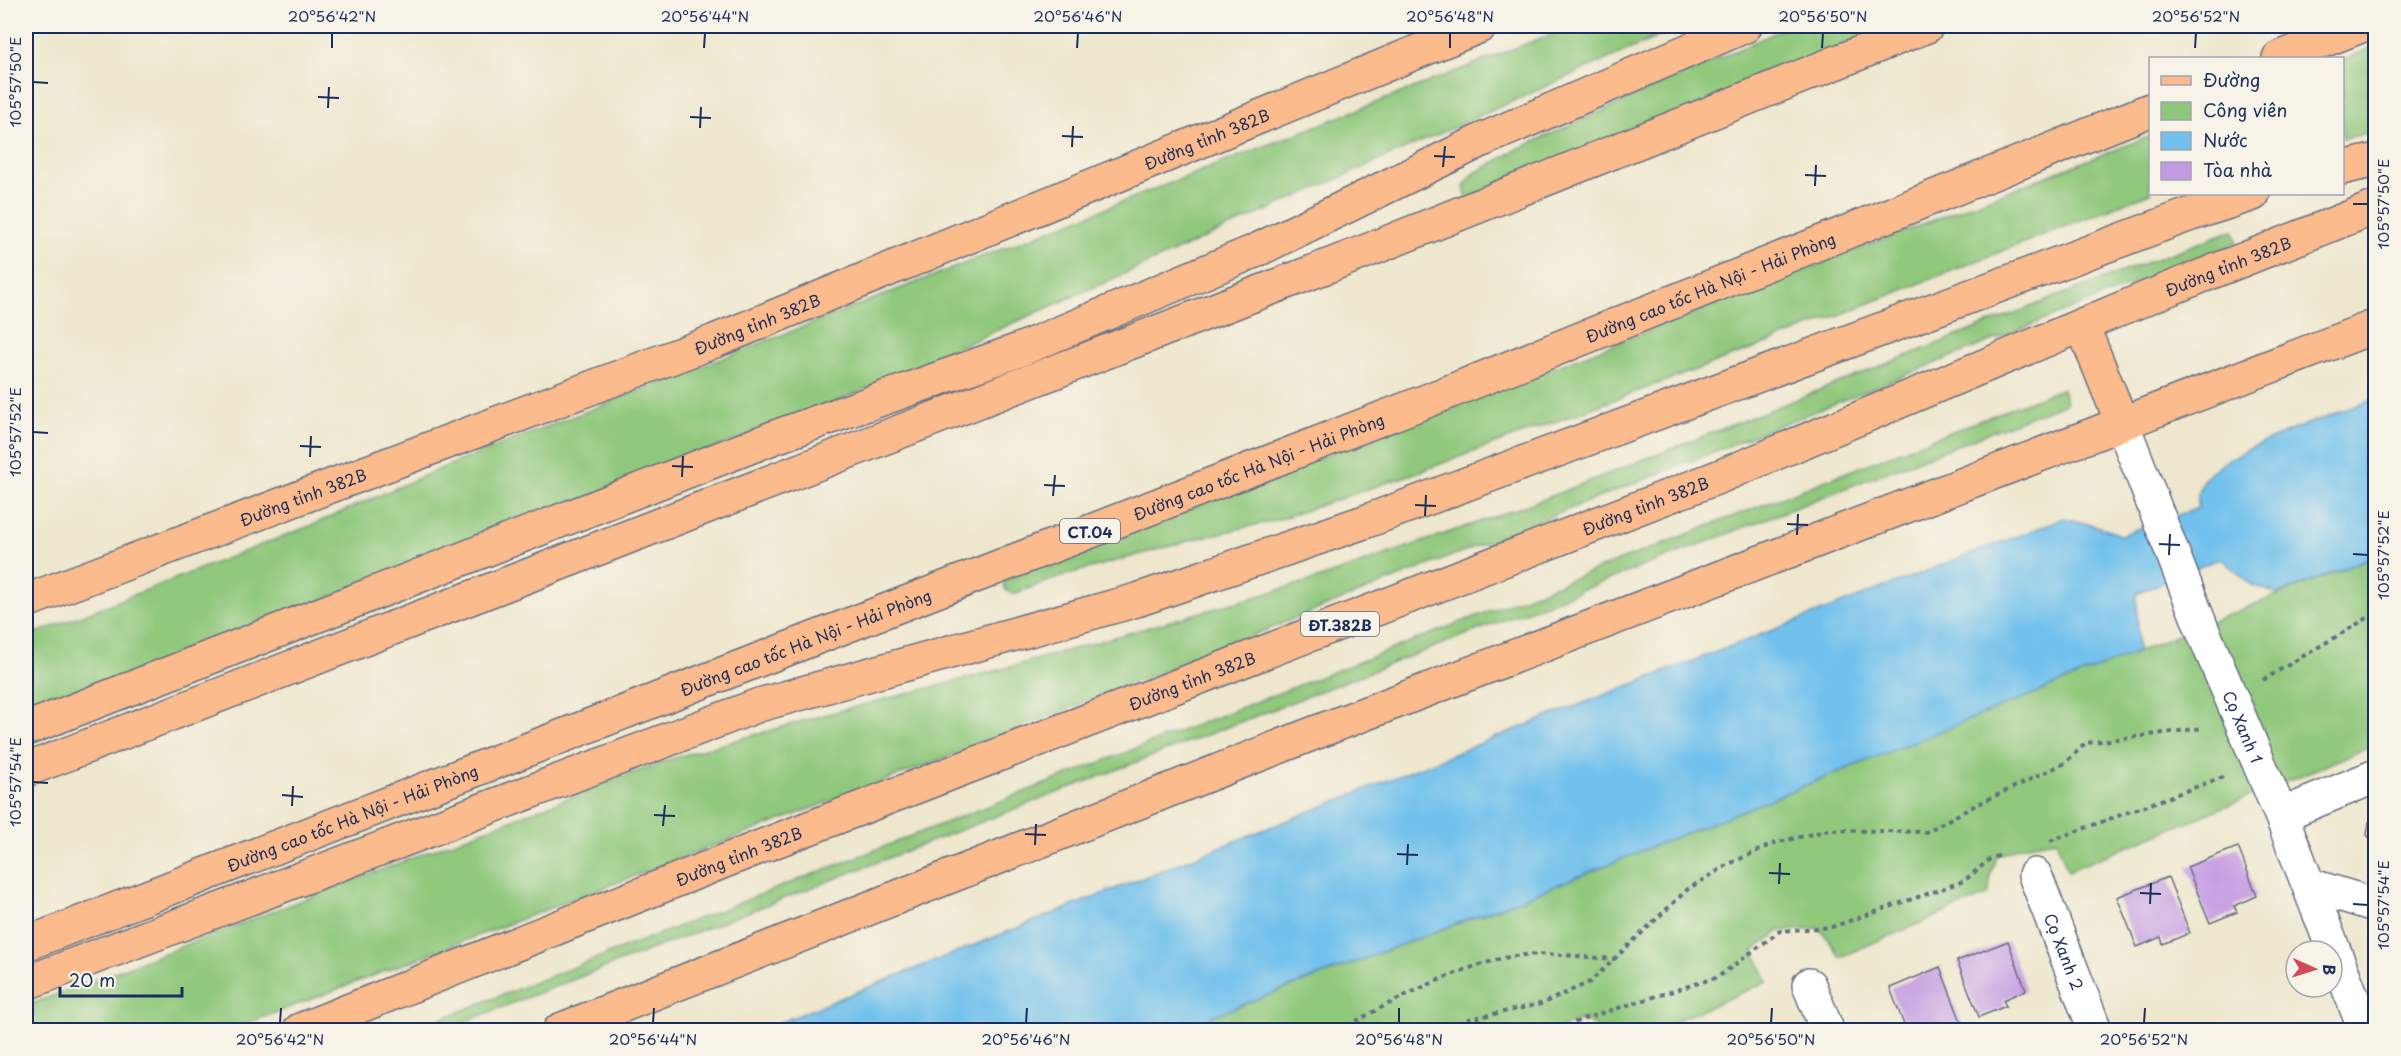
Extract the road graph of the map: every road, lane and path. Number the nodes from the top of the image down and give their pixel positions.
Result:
1 (1480, 26) edge
2 (1745, 26) edge
3 (1927, 26) edge
4 (2361, 26) edge
5 (2282, 57) edge
6 (2149, 111) edge
7 (2376, 160) edge
8 (2344, 168) edge
9 (2250, 195) edge
10 (2376, 207) edge
11 (2082, 325) junction
12 (2376, 326) edge
13 (2122, 423) junction
14 (26, 601) edge
15 (2376, 613) edge
16 (2256, 684) dead end
17 (2205, 728) dead end
18 (26, 729) edge
19 (26, 770) edge
20 (2376, 776) edge
21 (2224, 777) dead end
22 (2281, 814) junction
23 (2045, 842) dead end
24 (2006, 853) dead end
25 (2035, 875) dead end
26 (2309, 885) junction
27 (2375, 904) edge
28 (26, 944) edge
29 (1615, 958) junction
30 (26, 983) edge
31 (1809, 985) dead end
32 (1348, 1028) edge
33 (300, 1030) edge
34 (560, 1030) edge
35 (1340, 1030) edge
36 (1442, 1030) edge
37 (1557, 1030) edge
38 (1827, 1030) edge
39 (2095, 1030) edge
40 (2365, 1030) edge

1 - 14 main road, Đường tỉnh 382B
2 - 18 main road
3 - 19 main road
4 - 5 main road
6 - 28 main road, Đường cao tốc Hà Nội - Hải Phòng / CT.04
7 - 8 main road
9 - 30 main road
10 - 11 main road, Đường tỉnh 382B / ĐT.382B
11 - 13 main road
11 - 33 main road, Đường tỉnh 382B / ĐT.382B
12 - 13 main road
13 - 22 street, Cọ Xanh 1
13 - 34 main road
15 - 16 path
17 - 29 path
20 - 22 street
21 - 23 path
22 - 26 street, Cọ Xanh 1
24 - 37 path
25 - 39 street, Cọ Xanh 2
26 - 27 street
26 - 40 street, Cọ Xanh 1
29 - 32 path
29 - 36 path
31 - 38 street
32 - 35 path

